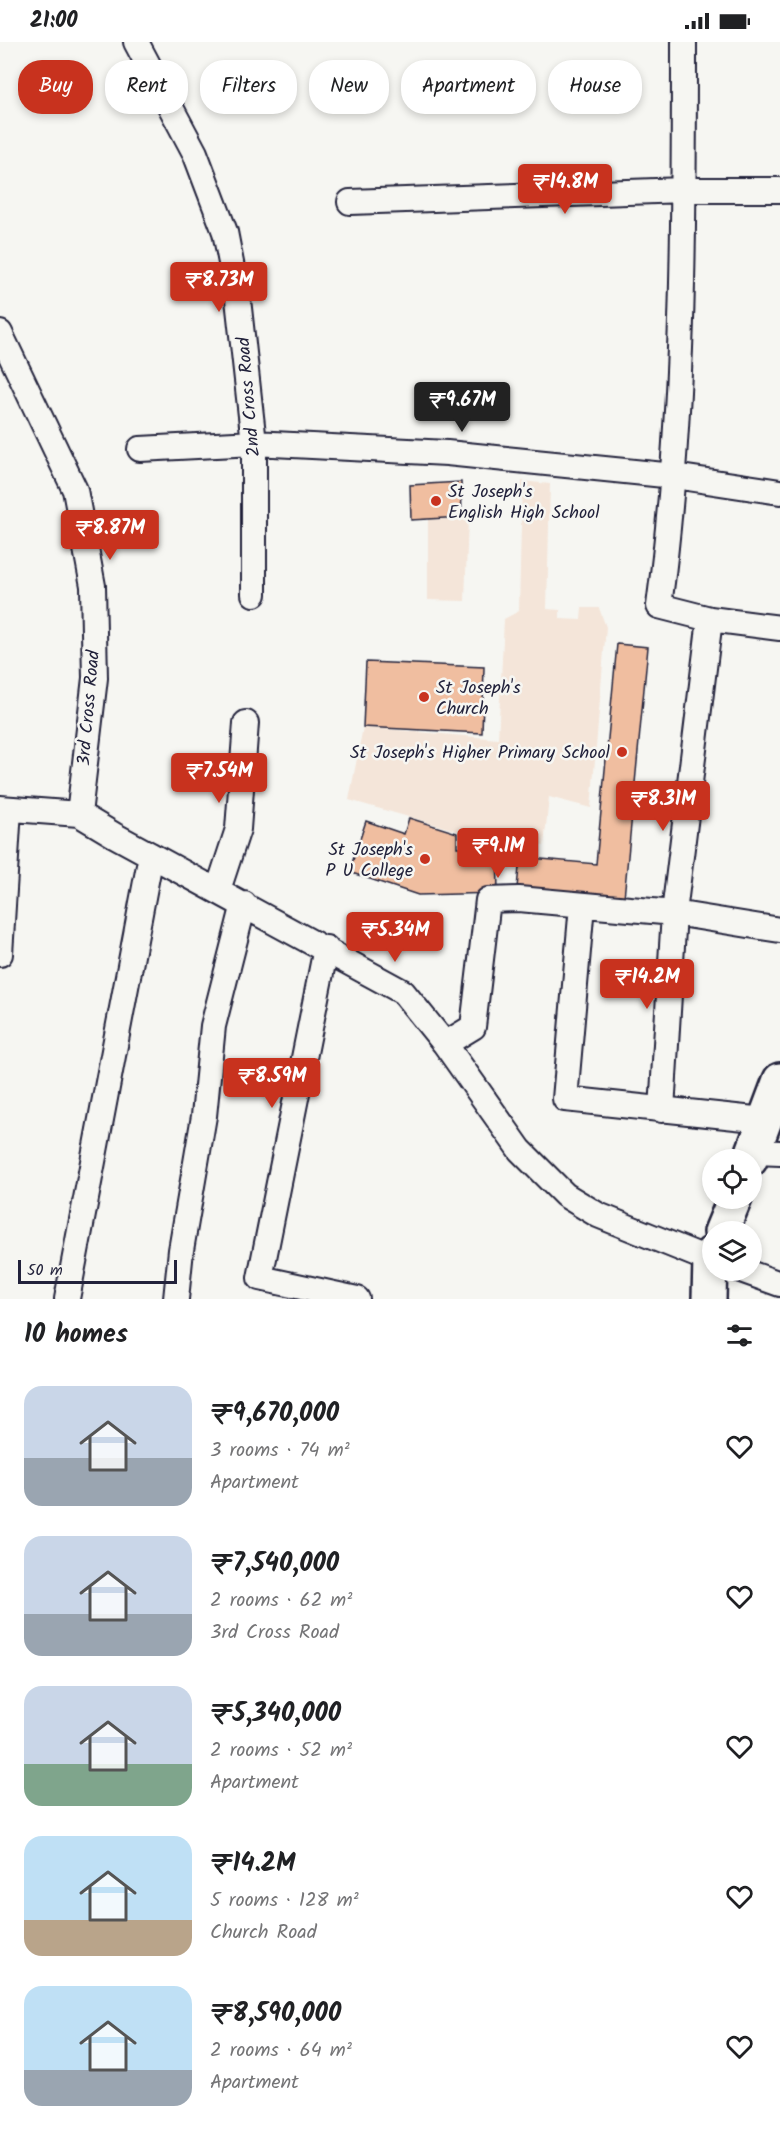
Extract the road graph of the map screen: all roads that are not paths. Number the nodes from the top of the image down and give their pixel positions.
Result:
1 (136, 42) edge
2 (684, 42) edge
3 (684, 190) junction
4 (780, 190) edge
5 (350, 202) dead end
6 (0, 333) edge
7 (254, 443) junction
8 (140, 449) dead end
9 (674, 476) junction
10 (780, 492) edge
11 (254, 594) dead end
12 (710, 619) junction
13 (780, 628) edge
14 (246, 723) dead end
15 (4, 809) edge
16 (79, 814) junction
17 (151, 855) junction
18 (218, 890) junction
19 (244, 904) junction
20 (582, 905) junction
21 (674, 913) junction
22 (780, 930) edge
23 (326, 948) junction
24 (0, 954) edge
25 (446, 1044) junction
26 (780, 1080) edge
27 (662, 1110) junction
28 (764, 1120) junction
29 (762, 1149) edge
30 (702, 1247) edge
31 (762, 1278) edge
32 (710, 1281) edge
33 (780, 1284) edge
34 (67, 1299) edge
35 (176, 1299) edge
36 (357, 1299) edge
37 (708, 1299) edge

1 - 7 street, 2nd Cross Road
2 - 3 street
3 - 4 street
3 - 5 street
3 - 9 street
6 - 16 street, 3rd Cross Road
7 - 8 street
7 - 9 street
7 - 11 street, 2nd Cross Road
9 - 10 street
9 - 12 street
12 - 13 street
12 - 21 street
14 - 18 street
15 - 16 street
15 - 24 street
16 - 17 street
17 - 18 street
17 - 34 street
18 - 19 street
19 - 23 street
19 - 35 street
20 - 21 street
20 - 25 street
20 - 27 street
21 - 22 street
21 - 27 street
23 - 25 street
23 - 36 street
25 - 30 street
26 - 28 street
27 - 28 street
28 - 29 street
31 - 33 street
32 - 37 street

